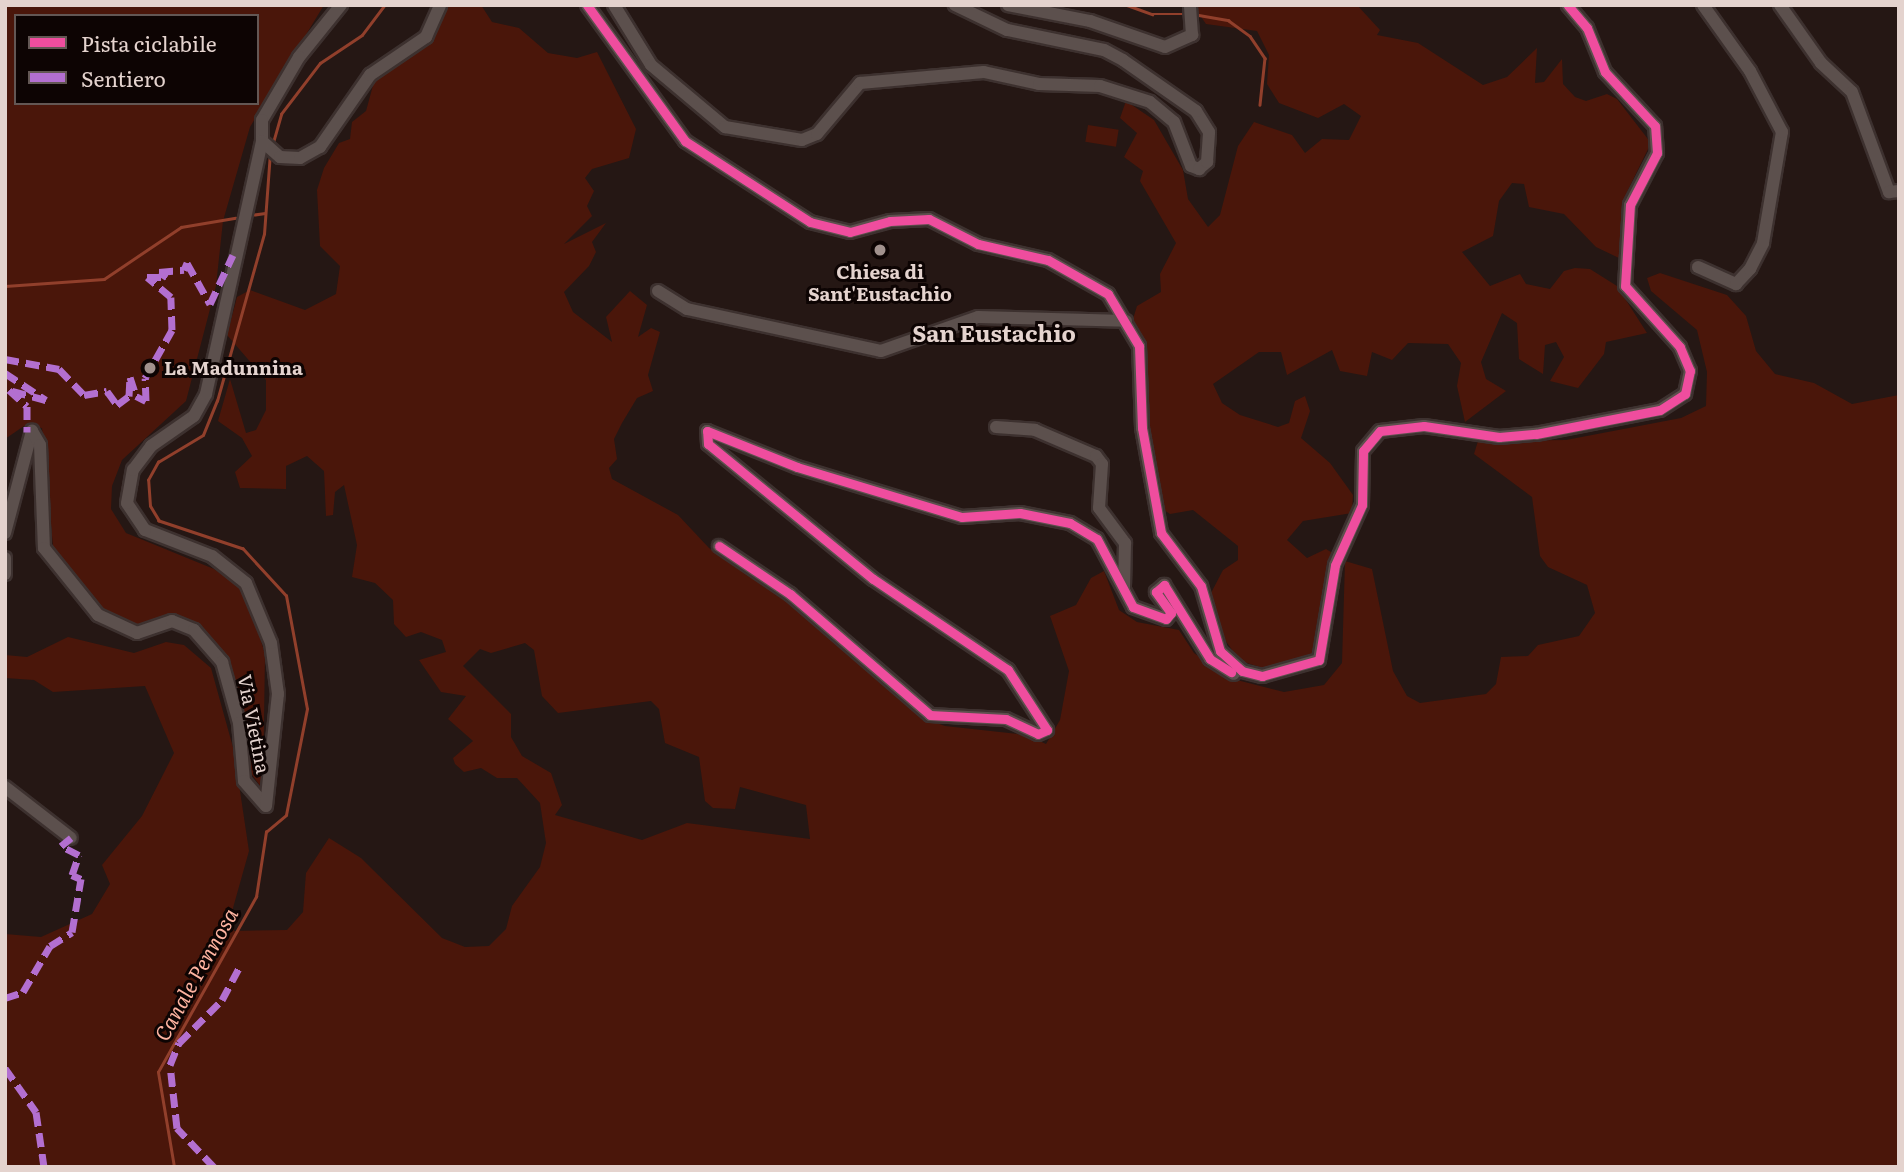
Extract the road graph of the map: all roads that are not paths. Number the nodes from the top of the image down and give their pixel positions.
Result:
1 (341, 5) edge
2 (440, 5) edge
3 (587, 5) edge
4 (614, 5) edge
5 (955, 5) edge
6 (1008, 5) edge
7 (1568, 5) edge
8 (1703, 5) edge
9 (1780, 5) edge
10 (1191, 6) edge
11 (264, 144) junction
12 (1899, 191) edge
13 (1698, 267) dead end
14 (658, 291) dead end
15 (1126, 321) junction
16 (996, 427) dead end
17 (5, 533) edge
18 (719, 546) dead end
19 (5, 558) edge
20 (5, 574) edge
21 (1124, 591) junction
22 (1242, 671) junction
23 (5, 787) edge
24 (71, 838) dead end

1 - 11 street
2 - 11 street
3 - 15 street
4 - 5 street
6 - 10 street
7 - 22 street
8 - 13 street
9 - 12 street
11 - 17 street, Via Vietina
14 - 15 street
15 - 22 street
16 - 21 street
18 - 21 street
19 - 20 street
21 - 22 street
23 - 24 street

